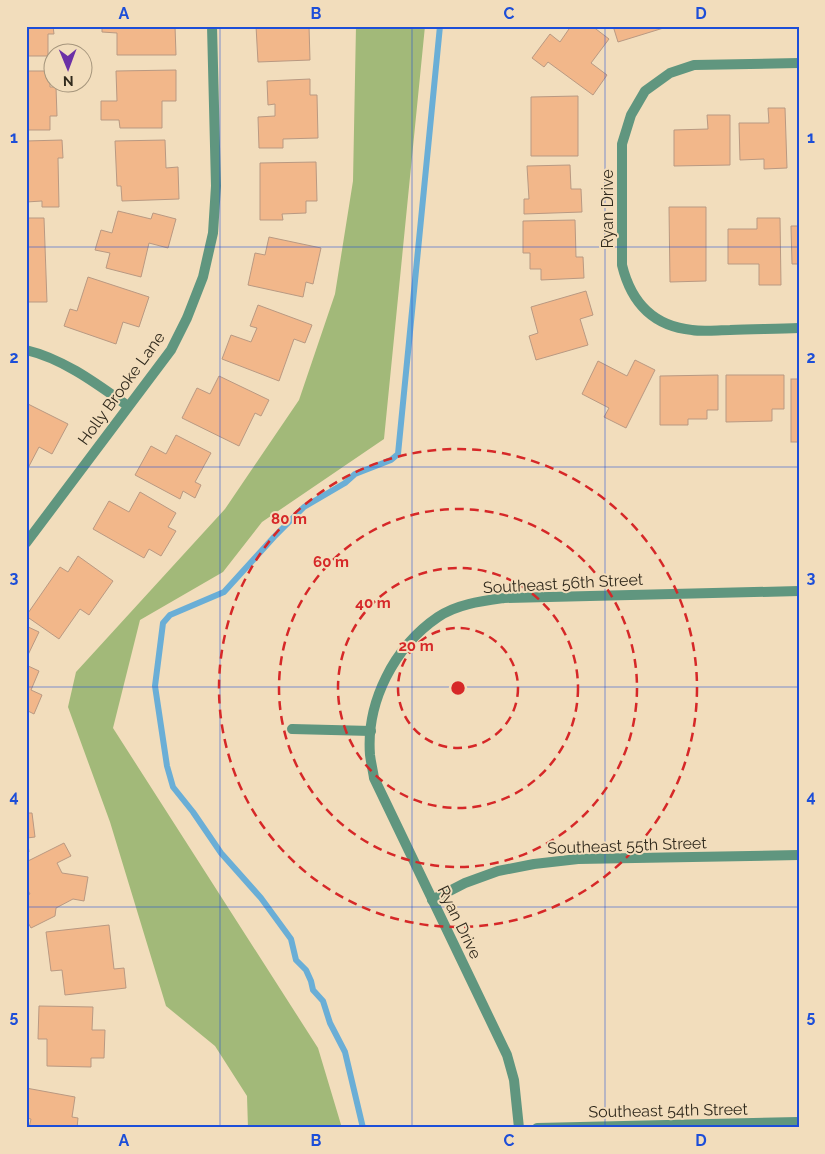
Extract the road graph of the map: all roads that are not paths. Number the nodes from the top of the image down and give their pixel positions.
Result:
1 (212, 26) edge
2 (799, 63) edge
3 (799, 328) edge
4 (26, 350) edge
5 (128, 406) junction
6 (26, 543) edge
7 (799, 591) edge
8 (292, 729) dead end
9 (371, 731) junction
10 (799, 855) edge
11 (432, 900) junction
12 (799, 1122) edge
13 (519, 1128) edge
14 (538, 1128) edge

1 - 5 street, Holly Brooke Lane
2 - 3 street, Ryan Drive
4 - 5 street
5 - 6 street, Holly Brooke Lane
7 - 9 street, Southeast 56th Street
8 - 9 street
9 - 11 street, Ryan Drive
10 - 11 street, Southeast 55th Street
11 - 13 street, Ryan Drive
12 - 14 street, Southeast 54th Street

